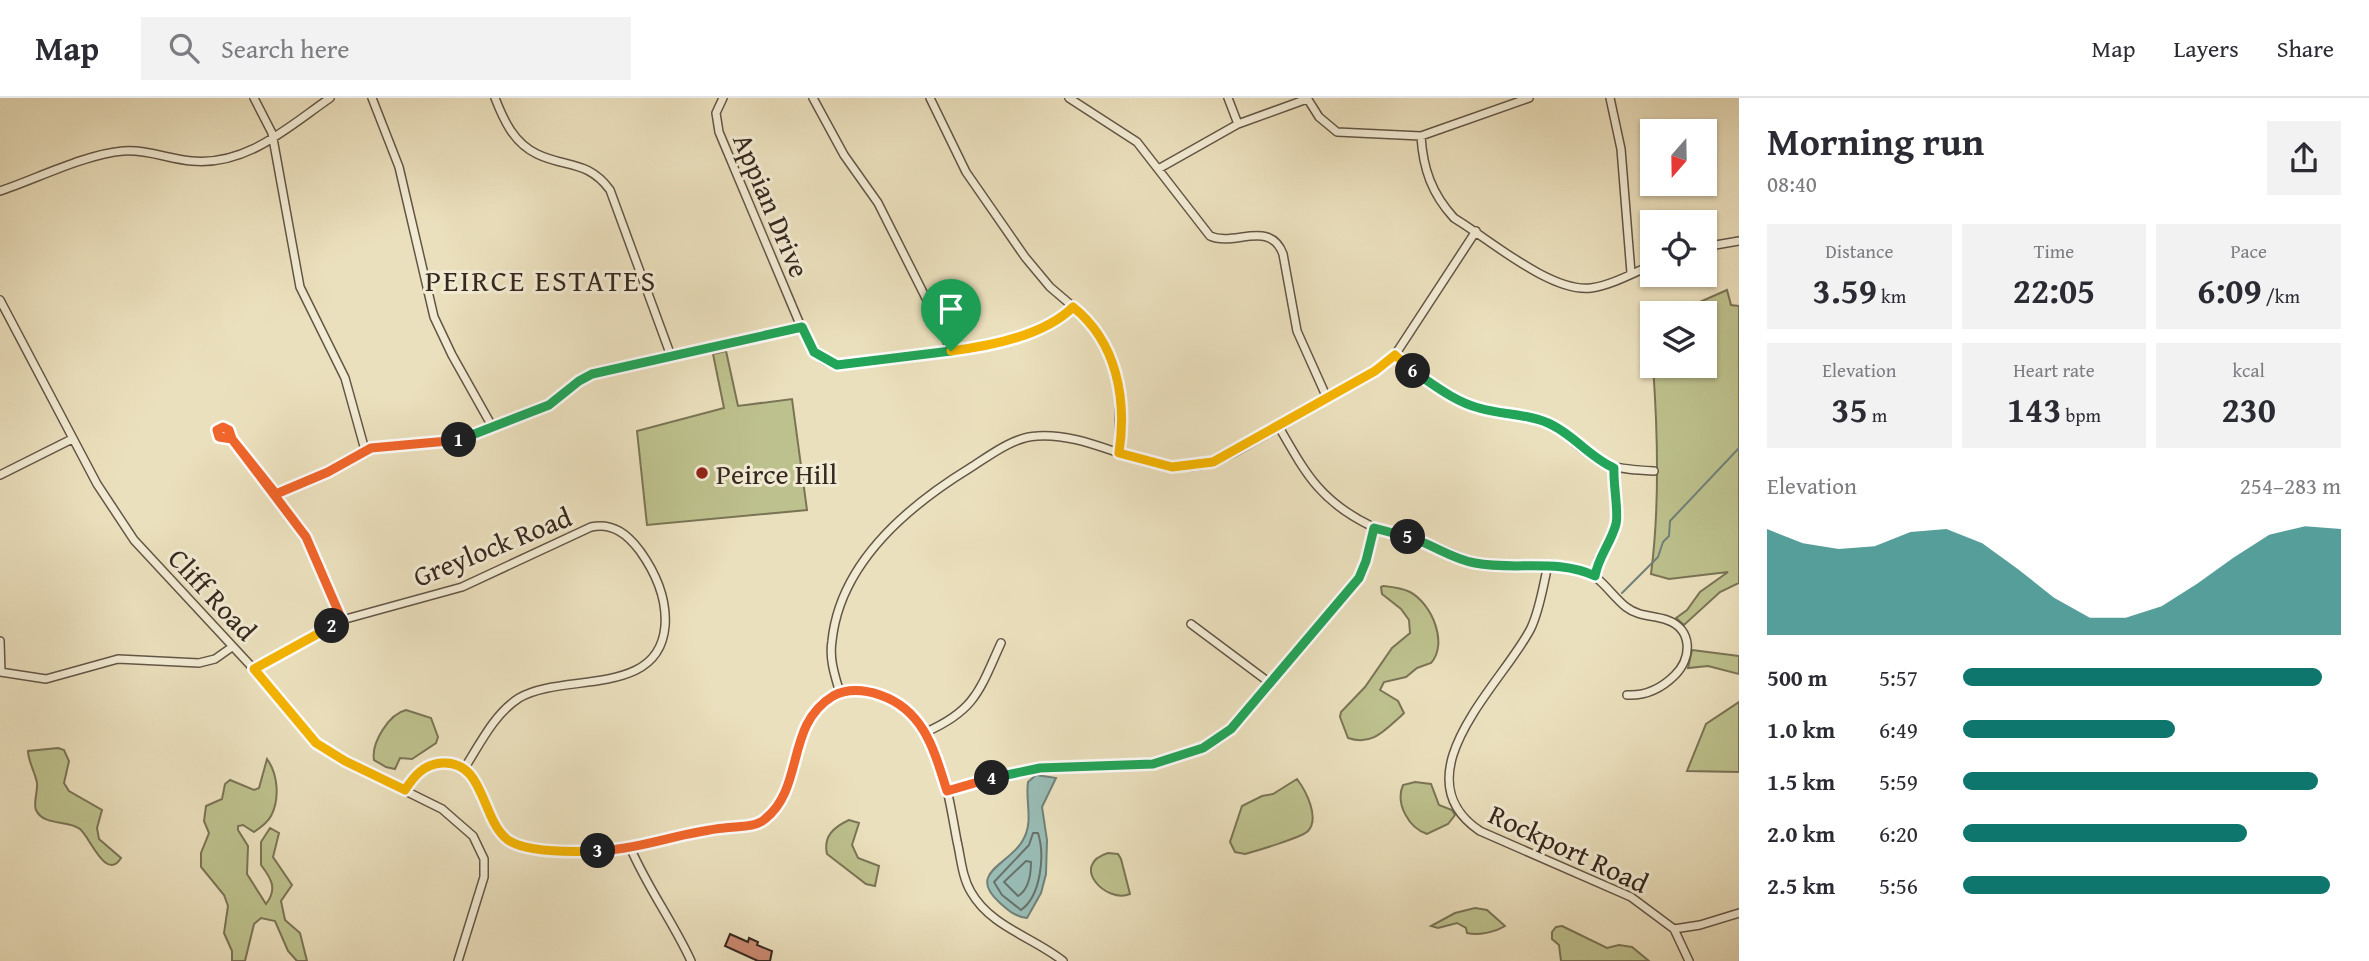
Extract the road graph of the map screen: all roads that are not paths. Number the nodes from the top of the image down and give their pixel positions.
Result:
1 (254, 98) edge
2 (330, 98) edge
3 (372, 98) edge
4 (495, 98) edge
5 (723, 98) edge
6 (813, 98) edge
7 (930, 98) edge
8 (1069, 98) edge
9 (1228, 98) edge
10 (1307, 98) edge
11 (1529, 98) edge
12 (1610, 98) edge
13 (1238, 124) junction
14 (1421, 136) junction
15 (272, 137) junction
16 (1160, 168) junction
17 (0, 191) edge
18 (1476, 231) junction
19 (1739, 241) edge
20 (1717, 245) edge
21 (1640, 270) edge
22 (1631, 273) junction
23 (0, 300) edge
24 (1073, 307) junction
25 (802, 327) junction
26 (951, 351) junction
27 (1395, 355) junction
28 (671, 356) junction
29 (1327, 398) junction
30 (1279, 427) junction
31 (492, 428) junction
32 (72, 439) junction
33 (232, 439) dead end
34 (365, 450) junction
35 (1119, 453) junction
36 (1614, 468) junction
37 (1654, 471) dead end
38 (0, 475) edge
39 (276, 494) junction
40 (1374, 528) junction
41 (1548, 565) junction
42 (1595, 576) junction
43 (342, 620) junction
44 (1191, 624) dead end
45 (0, 641) edge
46 (1001, 643) dead end
47 (232, 647) junction
48 (254, 669) junction
49 (1, 672) edge
50 (1270, 682) junction
51 (840, 693) junction
52 (1627, 695) dead end
53 (926, 732) junction
54 (464, 769) junction
55 (405, 790) junction
56 (947, 791) junction
57 (630, 847) junction
58 (1739, 913) edge
59 (1674, 929) junction
60 (457, 961) edge
61 (691, 961) edge
62 (1063, 961) edge
63 (1689, 961) edge

1 - 15 street
2 - 15 street
3 - 31 street
4 - 28 street
5 - 25 street, Appian Drive
6 - 26 street
7 - 24 street
8 - 16 street
9 - 13 street
10 - 13 street
10 - 14 street
11 - 14 street
12 - 22 street
13 - 16 street
14 - 18 street
15 - 17 street
15 - 34 street
16 - 29 street
18 - 22 street
18 - 27 street
19 - 20 street
21 - 22 street
23 - 32 street, Cliff Road
24 - 26 street, Appian Drive
24 - 35 street
25 - 26 street, Appian Drive
25 - 28 street
27 - 29 street
27 - 36 street
28 - 31 street
29 - 30 street
30 - 35 street
30 - 40 street
31 - 34 street
32 - 38 street
32 - 47 street, Cliff Road
33 - 39 street
34 - 39 street
35 - 51 street
36 - 37 street
36 - 42 street
39 - 43 street
40 - 41 street
40 - 50 street
41 - 42 street
41 - 59 street, Rockport Road
42 - 52 street
43 - 48 street, Greylock Road
43 - 54 street, Greylock Road
44 - 50 street
45 - 49 street
46 - 53 street
47 - 48 street, Cliff Road
47 - 49 street
48 - 55 street, Cliff Road
50 - 56 street
51 - 53 street
51 - 57 street
53 - 56 street
54 - 55 street
54 - 57 street
55 - 60 street, Cliff Road
56 - 62 street
57 - 61 street
58 - 59 street
59 - 63 street, Rockport Road

